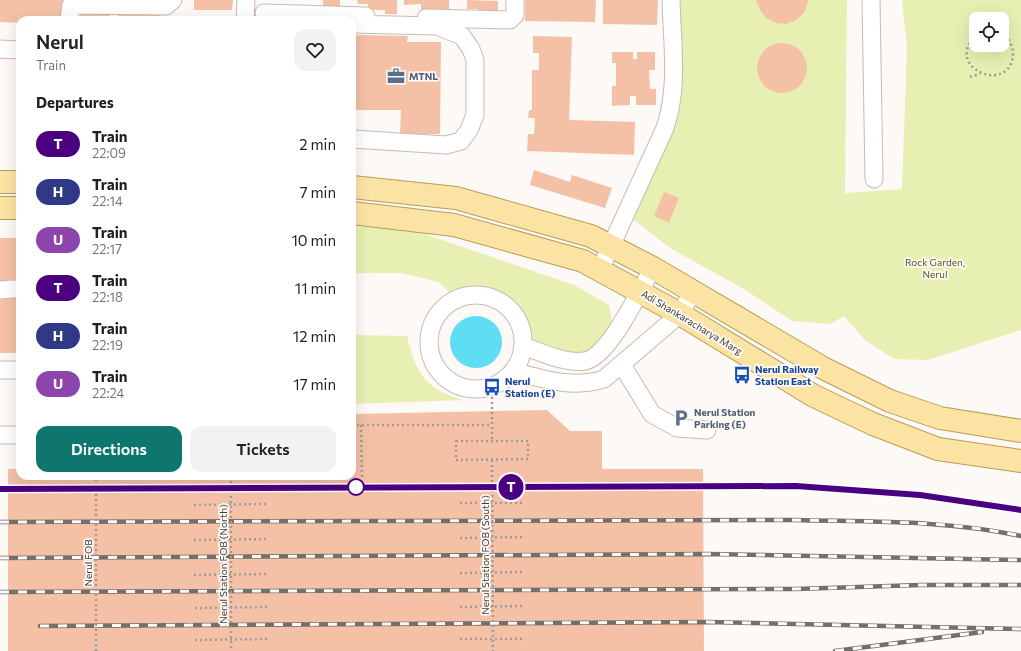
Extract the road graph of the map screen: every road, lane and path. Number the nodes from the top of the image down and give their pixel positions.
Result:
1 (173, 0) edge
2 (246, 0) edge
3 (515, 0) edge
4 (671, 0) edge
5 (871, 0) edge
6 (70, 8) edge
7 (264, 11) edge
8 (245, 16) edge
9 (356, 24) edge
10 (1009, 40) edge
11 (969, 46) edge
12 (0, 49) edge
13 (16, 50) edge
14 (980, 74) junction
15 (970, 78) dead end
16 (356, 139) edge
17 (874, 179) dead end
18 (0, 182) edge
19 (16, 182) edge
20 (356, 186) edge
21 (0, 208) edge
22 (16, 208) edge
23 (356, 213) edge
24 (611, 245) junction
25 (653, 268) junction
26 (600, 270) junction
27 (640, 290) junction
28 (693, 291) junction
29 (680, 314) junction
30 (610, 342) junction
31 (522, 346) junction
32 (626, 362) junction
33 (0, 370) edge
34 (16, 370) edge
35 (513, 371) junction
36 (492, 387) junction
37 (356, 425) edge
38 (361, 425) junction
39 (492, 425) junction
40 (707, 430) dead end
41 (1021, 432) edge
42 (0, 435) edge
43 (16, 435) edge
44 (492, 441) junction
45 (492, 460) junction
46 (1021, 461) edge
47 (362, 477) dead end
48 (96, 480) edge
49 (231, 480) edge
50 (460, 503) dead end
51 (492, 503) junction
52 (524, 503) dead end
53 (231, 504) junction
54 (266, 504) dead end
55 (194, 505) dead end
56 (524, 537) dead end
57 (460, 538) dead end
58 (492, 538) junction
59 (231, 539) junction
60 (266, 539) dead end
61 (194, 540) dead end
62 (492, 572) junction
63 (524, 572) dead end
64 (460, 573) dead end
65 (194, 574) dead end
66 (231, 574) junction
67 (267, 574) dead end
68 (493, 606) junction
69 (525, 606) dead end
70 (267, 607) dead end
71 (460, 607) dead end
72 (195, 608) dead end
73 (231, 608) junction
74 (231, 639) junction
75 (267, 639) dead end
76 (460, 639) dead end
77 (493, 639) junction
78 (525, 639) dead end
79 (195, 640) dead end
80 (96, 651) edge
81 (231, 651) edge
82 (493, 651) edge

1 - 6 street
2 - 8 street
3 - 7 street
4 - 24 street
5 - 17 street
9 - 16 street
10 - 14 path
11 - 14 path
12 - 13 street
14 - 15 path
18 - 19 main road
20 - 24 main road
21 - 22 main road
23 - 26 main road, Adi Shankaracharya Marg
24 - 25 main road
24 - 26 street
25 - 27 street
25 - 28 main road
26 - 27 main road, Adi Shankaracharya Marg
27 - 29 main road, Adi Shankaracharya Marg
27 - 30 street
28 - 29 street
28 - 41 main road
29 - 32 street
29 - 46 main road, Adi Shankaracharya Marg
30 - 31 street
30 - 32 street
31 - 35 street
31 - 36 street
32 - 35 street
32 - 40 street
33 - 34 street
35 - 36 street
36 - 39 path
37 - 38 path
38 - 39 path
38 - 47 path
39 - 44 path
42 - 43 street
44 - 45 path
44 - 45 path
45 - 51 path, Nerul Station FOB (South), bridge
48 - 80 path, Nerul FOB, bridge
49 - 53 path, Nerul Station FOB (North), bridge
50 - 51 path
51 - 52 path
51 - 58 path, Nerul Station FOB (South), bridge
53 - 54 path
53 - 55 path
53 - 59 path, Nerul Station FOB (North), bridge
56 - 58 path
57 - 58 path
58 - 62 path, Nerul Station FOB (South), bridge
59 - 60 path
59 - 61 path
59 - 66 path, Nerul Station FOB (North), bridge
62 - 63 path
62 - 64 path
62 - 68 path, Nerul Station FOB (South), bridge
65 - 66 path
66 - 67 path
66 - 73 path, Nerul Station FOB (North), bridge
68 - 69 path
68 - 71 path
68 - 77 path, Nerul Station FOB (South), bridge
70 - 73 path
72 - 73 path
73 - 74 path, Nerul Station FOB (North), bridge
74 - 75 path
74 - 79 path
74 - 81 path, Nerul Station FOB (North), bridge
76 - 77 path
77 - 78 path
77 - 82 path, Nerul Station FOB (South), bridge

